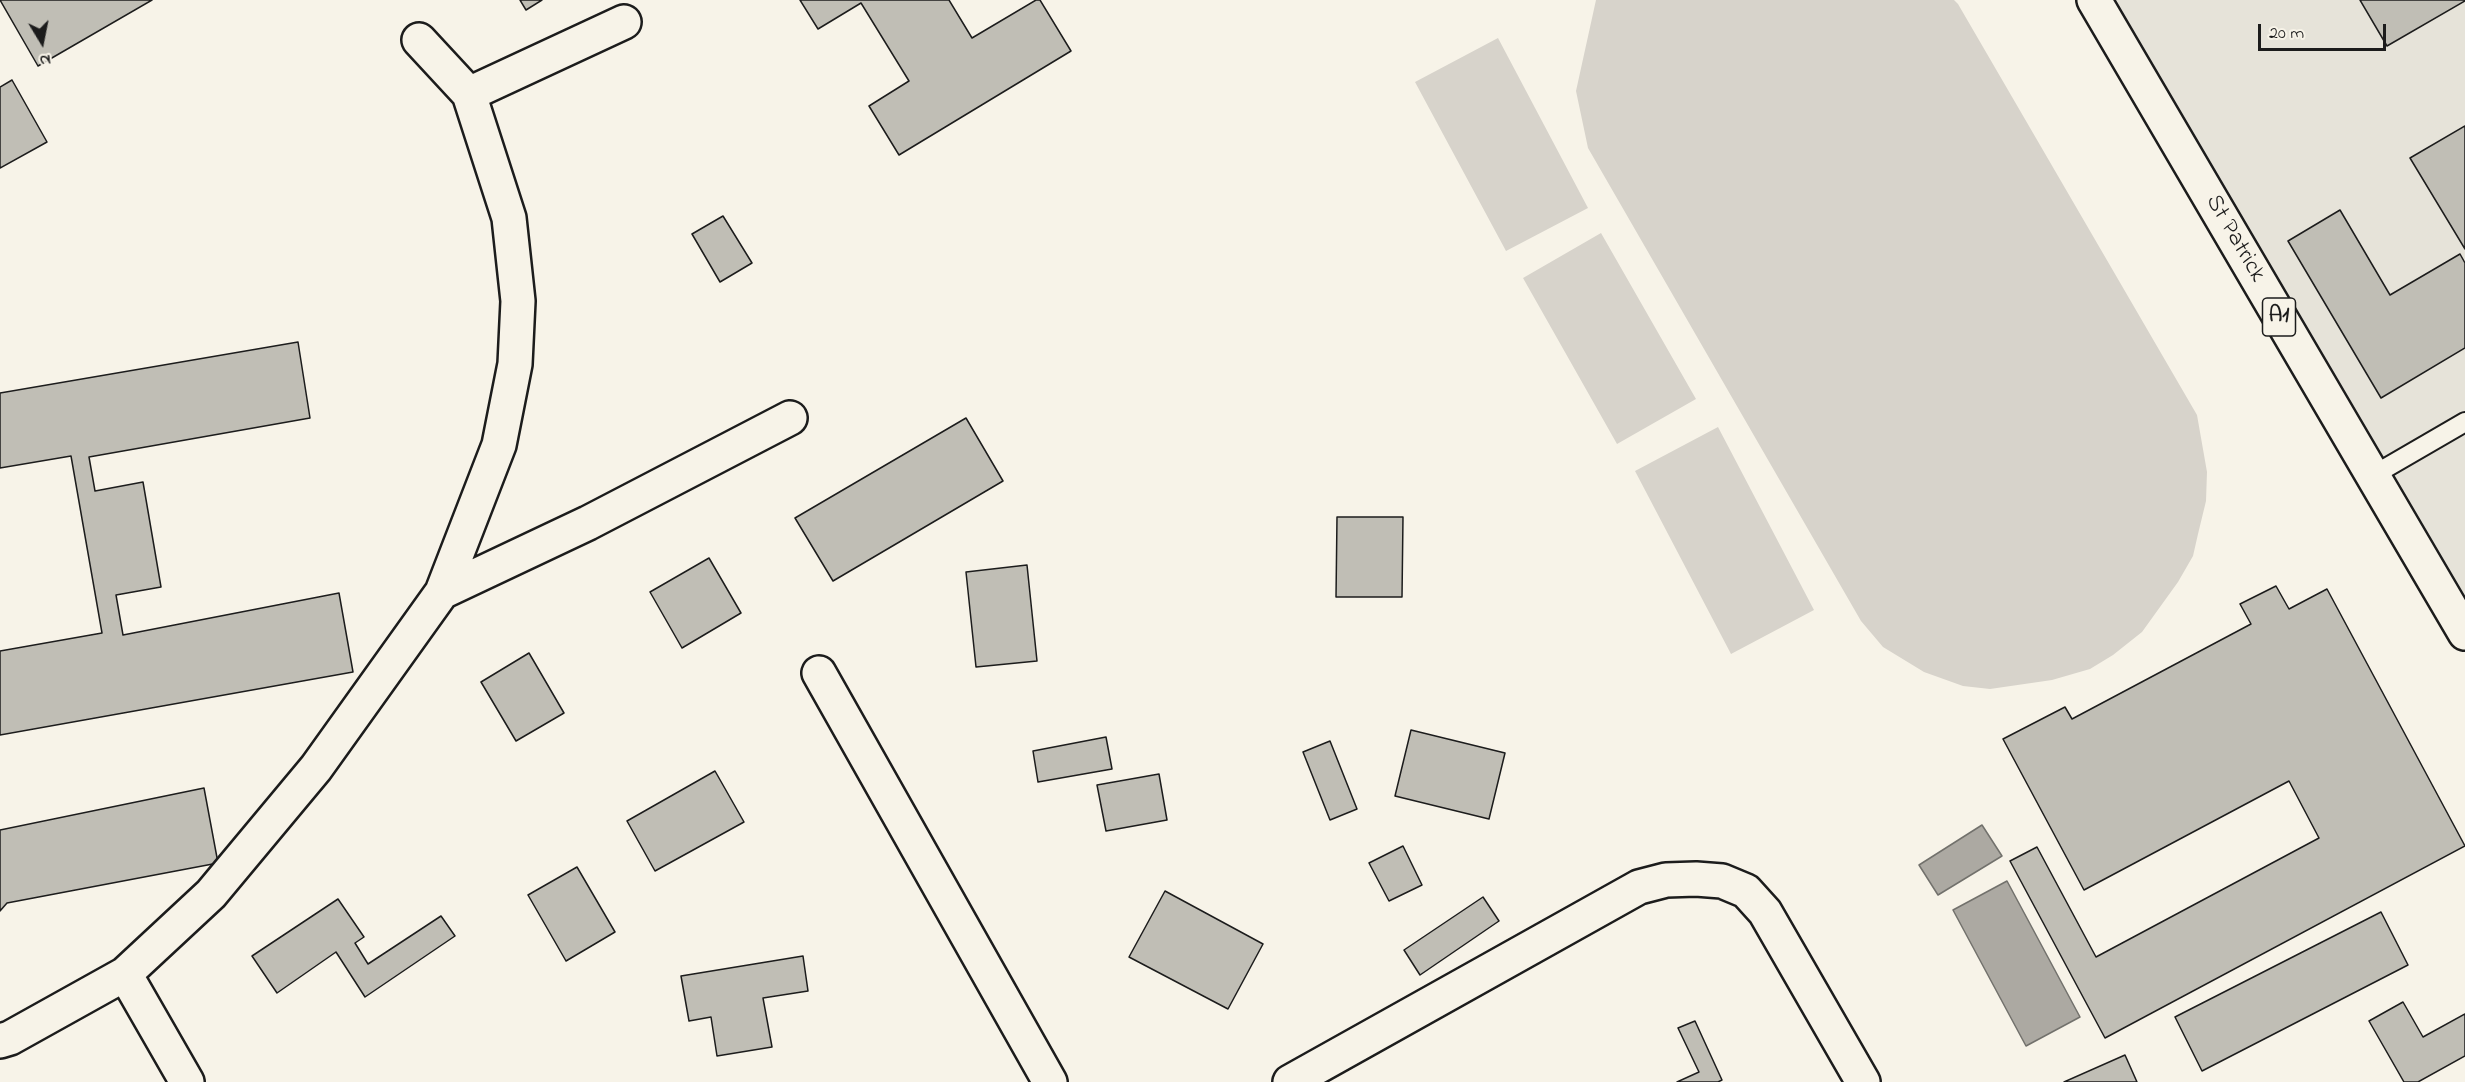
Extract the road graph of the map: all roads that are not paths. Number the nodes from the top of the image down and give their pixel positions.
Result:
1 (2094, 0) edge
2 (624, 22) dead end
3 (419, 40) dead end
4 (469, 94) junction
5 (790, 418) dead end
6 (2465, 422) edge
7 (2372, 476) junction
8 (442, 592) junction
9 (2465, 633) edge
10 (819, 673) dead end
11 (125, 974) junction
12 (0, 1041) edge
13 (187, 1082) edge
14 (1050, 1082) edge
15 (1290, 1082) edge
16 (1863, 1082) edge

1 - 7 main road, St Patrick / A1
2 - 4 main road
3 - 4 main road
4 - 8 main road
5 - 8 main road
6 - 7 lane
7 - 9 main road, St Patrick / A1
8 - 11 main road
10 - 14 main road
11 - 12 main road
11 - 13 main road
15 - 16 main road

